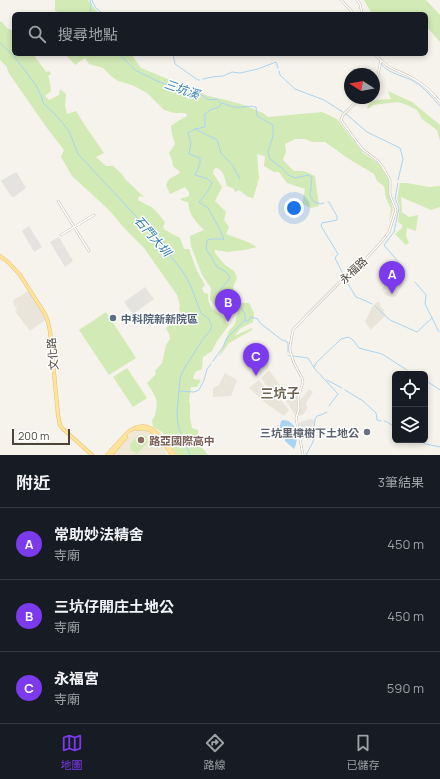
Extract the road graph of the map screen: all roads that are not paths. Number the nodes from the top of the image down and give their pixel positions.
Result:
1 (341, 0) edge
2 (357, 0) edge
3 (352, 12) edge
4 (362, 12) edge
5 (377, 56) edge
6 (381, 60) junction
7 (379, 68) edge
8 (440, 102) edge
9 (354, 104) edge
10 (58, 201) dead end
11 (94, 215) dead end
12 (74, 227) junction
13 (61, 235) dead end
14 (89, 251) dead end
15 (0, 256) edge
16 (92, 455) edge
17 (107, 455) edge
18 (111, 455) edge
19 (174, 455) edge
20 (303, 455) edge

1 - 3 street
2 - 4 street
5 - 6 street
6 - 7 street
6 - 8 street
9 - 20 street, 永福路
10 - 12 street
11 - 12 street
12 - 13 street
12 - 14 street
15 - 16 main road, 文化路
17 - 19 main road
18 - 19 main road

